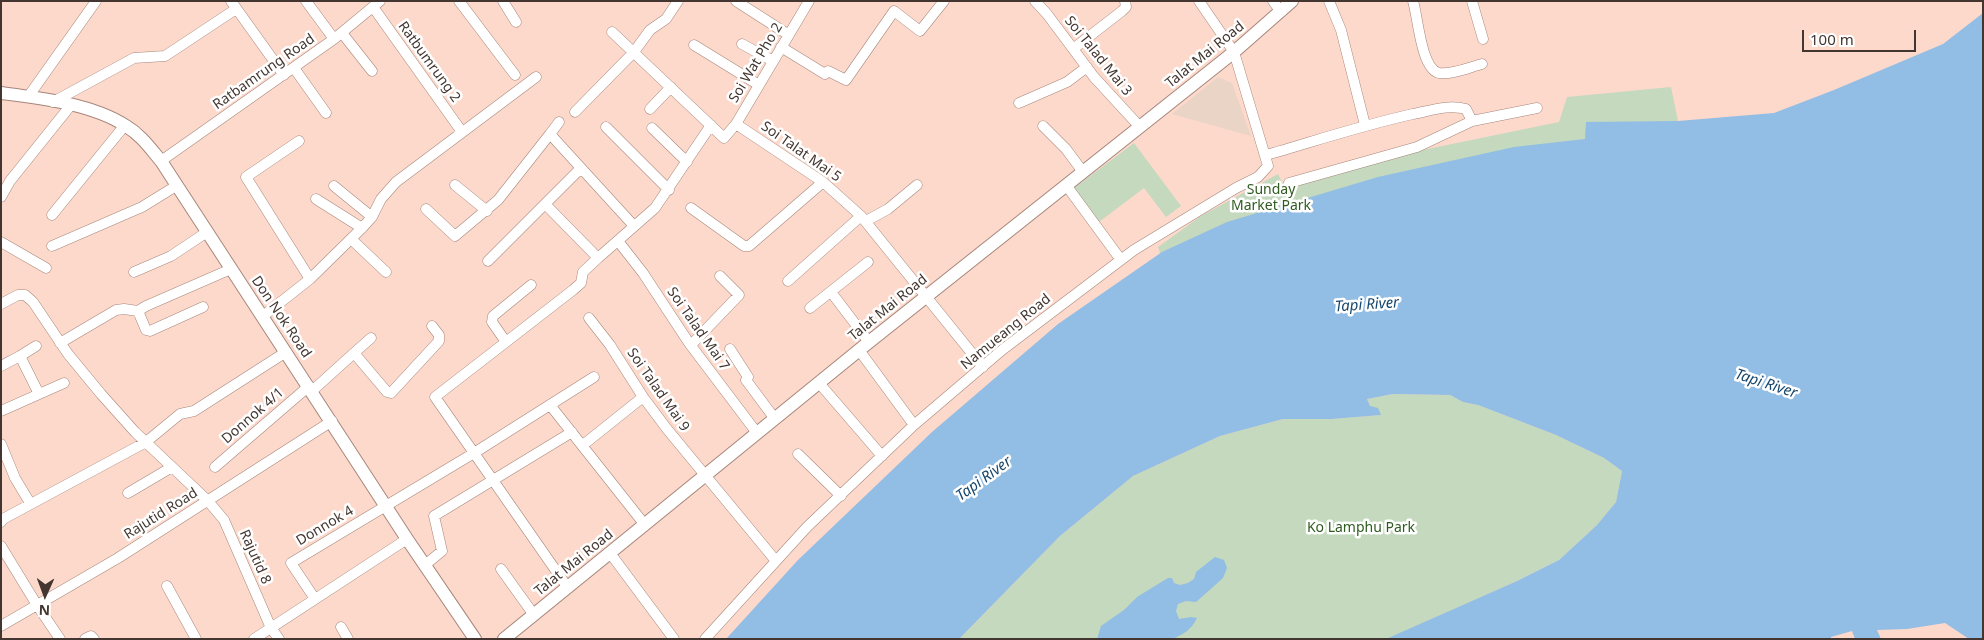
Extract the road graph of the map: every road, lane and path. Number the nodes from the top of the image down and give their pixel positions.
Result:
1 (96, 1) edge
2 (306, 1) edge
3 (459, 1) edge
4 (503, 1) edge
5 (678, 1) edge
6 (736, 1) edge
7 (809, 1) edge
8 (944, 1) edge
9 (1036, 1) edge
10 (1125, 1) edge
11 (1199, 1) edge
12 (1273, 1) edge
13 (1292, 1) edge
14 (1329, 1) edge
15 (1413, 1) edge
16 (1472, 1) edge
17 (376, 4) edge
18 (233, 5) edge
19 (1281, 12) junction
20 (516, 22) dead end
21 (612, 32) dead end
22 (789, 35) junction
23 (338, 36) junction
24 (1483, 39) dead end
25 (742, 44) dead end
26 (694, 45) dead end
27 (781, 47) junction
28 (1073, 48) junction
29 (634, 52) junction
30 (1234, 52) junction
31 (773, 61) junction
32 (1482, 64) dead end
33 (1087, 67) junction
34 (294, 68) junction
35 (372, 71) dead end
36 (284, 75) junction
37 (514, 75) dead end
38 (536, 77) dead end
39 (760, 84) junction
40 (671, 87) junction
41 (1, 93) edge
42 (28, 96) junction
43 (53, 102) junction
44 (1019, 103) dead end
45 (70, 105) junction
46 (1537, 108) dead end
47 (650, 109) dead end
48 (575, 112) dead end
49 (326, 113) dead end
50 (1472, 121) junction
51 (559, 122) dead end
52 (736, 124) junction
53 (125, 125) junction
54 (711, 125) junction
55 (1365, 125) junction
56 (1043, 126) dead end
57 (1140, 126) junction
58 (606, 127) dead end
59 (652, 128) dead end
60 (462, 132) junction
61 (550, 134) junction
62 (298, 141) dead end
63 (1266, 156) junction
64 (161, 162) junction
65 (687, 162) junction
66 (581, 168) junction
67 (1082, 172) junction
68 (5, 179) edge
69 (823, 182) junction
70 (1289, 183) dead end
71 (455, 185) dead end
72 (917, 185) dead end
73 (1066, 185) junction
74 (176, 186) junction
75 (334, 186) dead end
76 (668, 190) junction
77 (1, 197) edge
78 (316, 199) dead end
79 (545, 204) junction
80 (691, 208) dead end
81 (426, 209) dead end
82 (487, 211) junction
83 (52, 215) dead end
84 (372, 217) junction
85 (864, 219) junction
86 (634, 226) junction
87 (362, 228) junction
88 (207, 232) junction
89 (352, 239) junction
90 (618, 241) junction
91 (1, 242) edge
92 (52, 246) dead end
93 (598, 258) junction
94 (488, 260) dead end
95 (1121, 260) junction
96 (868, 262) dead end
97 (46, 268) dead end
98 (231, 269) junction
99 (134, 272) dead end
100 (386, 272) dead end
101 (720, 276) dead end
102 (310, 279) junction
103 (788, 281) dead end
104 (531, 285) dead end
105 (831, 292) junction
106 (925, 297) junction
107 (1, 304) edge
108 (202, 307) dead end
109 (810, 308) dead end
110 (138, 311) junction
111 (263, 316) junction
112 (589, 318) dead end
113 (432, 326) dead end
114 (371, 338) dead end
115 (506, 342) junction
116 (60, 343) junction
117 (691, 345) junction
118 (36, 346) dead end
119 (864, 346) junction
120 (730, 349) dead end
121 (286, 352) junction
122 (354, 353) junction
123 (20, 356) junction
124 (1, 366) edge
125 (983, 368) junction
126 (594, 378) dead end
127 (64, 382) dead end
128 (819, 383) junction
129 (310, 388) junction
130 (39, 394) junction
131 (643, 397) junction
132 (550, 405) junction
133 (1, 411) edge
134 (775, 418) junction
135 (332, 422) junction
136 (914, 425) junction
137 (572, 432) junction
138 (757, 433) junction
139 (146, 442) junction
140 (1, 444) edge
141 (583, 445) junction
142 (474, 453) junction
143 (798, 454) dead end
144 (882, 456) junction
145 (172, 467) junction
146 (215, 467) dead end
147 (705, 476) junction
148 (494, 480) junction
149 (128, 493) dead end
150 (841, 496) junction
151 (208, 501) junction
152 (30, 503) junction
153 (386, 505) junction
154 (1, 522) edge
155 (645, 525) junction
156 (407, 539) junction
157 (1, 546) edge
158 (610, 553) junction
159 (776, 562) junction
160 (424, 565) junction
161 (501, 569) dead end
162 (167, 586) dead end
163 (568, 588) junction
164 (315, 599) junction
165 (37, 605) junction
166 (534, 615) junction
167 (1, 626) edge
168 (341, 627) dead end
169 (271, 628) junction
170 (60, 639) edge
171 (196, 639) edge
172 (254, 639) edge
173 (279, 639) edge
174 (348, 639) edge
175 (475, 639) edge
176 (504, 639) edge
177 (674, 639) edge
178 (705, 639) edge

1 - 42 street
2 - 23 street
3 - 37 street
4 - 20 street
5 - 29 street
6 - 22 street
7 - 22 street, Soi Wat Pho 2
8 - 27 street
9 - 28 street, Soi Talad Mai 3
10 - 28 street
11 - 30 street
12 - 19 street
13 - 19 main road, Talat Mai Road
14 - 55 street
15 - 32 street
16 - 24 street
17 - 23 street, Ratbamrung Road
17 - 60 street, Ratbumrung 2
18 - 36 street
18 - 43 street
19 - 30 main road, Talat Mai Road
21 - 29 street
22 - 27 street, Soi Wat Pho 2
23 - 34 street, Ratbamrung Road
23 - 35 street
25 - 31 street
26 - 39 street
27 - 31 street, Soi Wat Pho 2
28 - 33 street, Soi Talad Mai 3
29 - 40 street
29 - 48 street
30 - 57 main road, Talat Mai Road
30 - 63 street
31 - 39 street, Soi Wat Pho 2
33 - 44 street
33 - 57 street, Soi Talad Mai 3
34 - 36 street, Ratbamrung Road
34 - 49 street
36 - 64 street, Ratbamrung Road
38 - 60 street
39 - 52 street, Soi Wat Pho 2
40 - 47 street
40 - 54 street
41 - 42 main road, Don Nok Road
42 - 43 main road, Don Nok Road
43 - 45 main road, Don Nok Road
45 - 53 main road, Don Nok Road
45 - 68 street
46 - 50 street
50 - 55 street
50 - 70 street
51 - 61 street
52 - 54 street, Soi Wat Pho 2
52 - 69 street, Soi Talat Mai 5
53 - 64 main road, Don Nok Road
53 - 83 street
54 - 65 street
55 - 63 street
56 - 67 street
57 - 67 main road, Talat Mai Road
58 - 76 street
59 - 65 street
60 - 84 street
61 - 66 street
61 - 82 street
62 - 102 street
63 - 95 street, Namueang Road
64 - 74 main road, Don Nok Road
65 - 76 street
66 - 79 street
66 - 86 street
67 - 73 main road, Talat Mai Road
68 - 77 street
69 - 80 street
69 - 85 street, Soi Talat Mai 5
71 - 82 street
72 - 85 street
73 - 95 street
73 - 106 main road, Talat Mai Road
74 - 88 main road, Don Nok Road
74 - 92 street
75 - 84 street
76 - 86 street
78 - 87 street
79 - 93 street
79 - 94 street
81 - 82 street
84 - 87 street
85 - 103 street
85 - 106 street, Soi Talat Mai 5
86 - 90 street
87 - 89 street
88 - 98 main road, Don Nok Road
88 - 99 street
89 - 100 street
89 - 102 street
90 - 93 street
90 - 117 street, Soi Talad Mai 7
91 - 97 street
93 - 115 street
95 - 125 street, Namueang Road
96 - 105 street
98 - 110 street
98 - 111 main road, Don Nok Road
101 - 117 street
102 - 111 street
104 - 115 street
105 - 109 street
105 - 119 street
106 - 119 main road, Talat Mai Road
106 - 125 street, Soi Talat Mai 5
107 - 116 street, Rajutid 8
108 - 110 street
110 - 116 street
111 - 121 main road, Don Nok Road
112 - 131 street, Soi Talad Mai 9
113 - 122 street
114 - 122 street, Donnok 4/1
115 - 142 street
116 - 139 street, Rajutid 8
117 - 138 street, Soi Talad Mai 7
118 - 123 street
119 - 128 main road, Talat Mai Road
119 - 136 street
120 - 134 street
121 - 129 main road, Don Nok Road
121 - 139 street
122 - 129 street, Donnok 4/1
123 - 124 street
123 - 130 street
125 - 136 street, Namueang Road
126 - 132 street
127 - 130 street
128 - 134 main road, Talat Mai Road
128 - 144 street
129 - 135 main road, Don Nok Road
129 - 146 street, Donnok 4/1
130 - 133 street
131 - 141 street
131 - 147 street, Soi Talad Mai 9
132 - 137 street
132 - 142 street
134 - 138 main road, Talat Mai Road
135 - 151 street, Rajutid Road
135 - 153 main road, Don Nok Road
136 - 144 street, Namueang Road
137 - 141 street
137 - 148 street
138 - 147 main road, Talat Mai Road
139 - 145 street, Rajutid 8
139 - 152 street
140 - 152 street
141 - 155 street
142 - 148 street
142 - 153 street
143 - 150 street
144 - 150 street, Namueang Road
145 - 149 street
145 - 151 street, Rajutid 8
147 - 155 main road, Talat Mai Road
147 - 159 street, Soi Talad Mai 9
148 - 160 street
148 - 163 street
150 - 159 street, Namueang Road
151 - 165 street, Rajutid Road
151 - 169 street, Rajutid 8
152 - 154 street
153 - 156 main road, Don Nok Road
153 - 164 street, Donnok 4
155 - 158 main road, Talat Mai Road
156 - 160 main road, Don Nok Road
156 - 164 street
157 - 165 street
158 - 163 main road, Talat Mai Road
158 - 177 street
159 - 178 street, Namueang Road
160 - 175 main road, Don Nok Road
161 - 166 street
162 - 171 street
163 - 166 main road, Talat Mai Road
164 - 169 street
165 - 167 street, Rajutid Road
165 - 170 street
166 - 176 main road, Talat Mai Road
168 - 174 street
169 - 172 street
169 - 173 street, Rajutid 8

